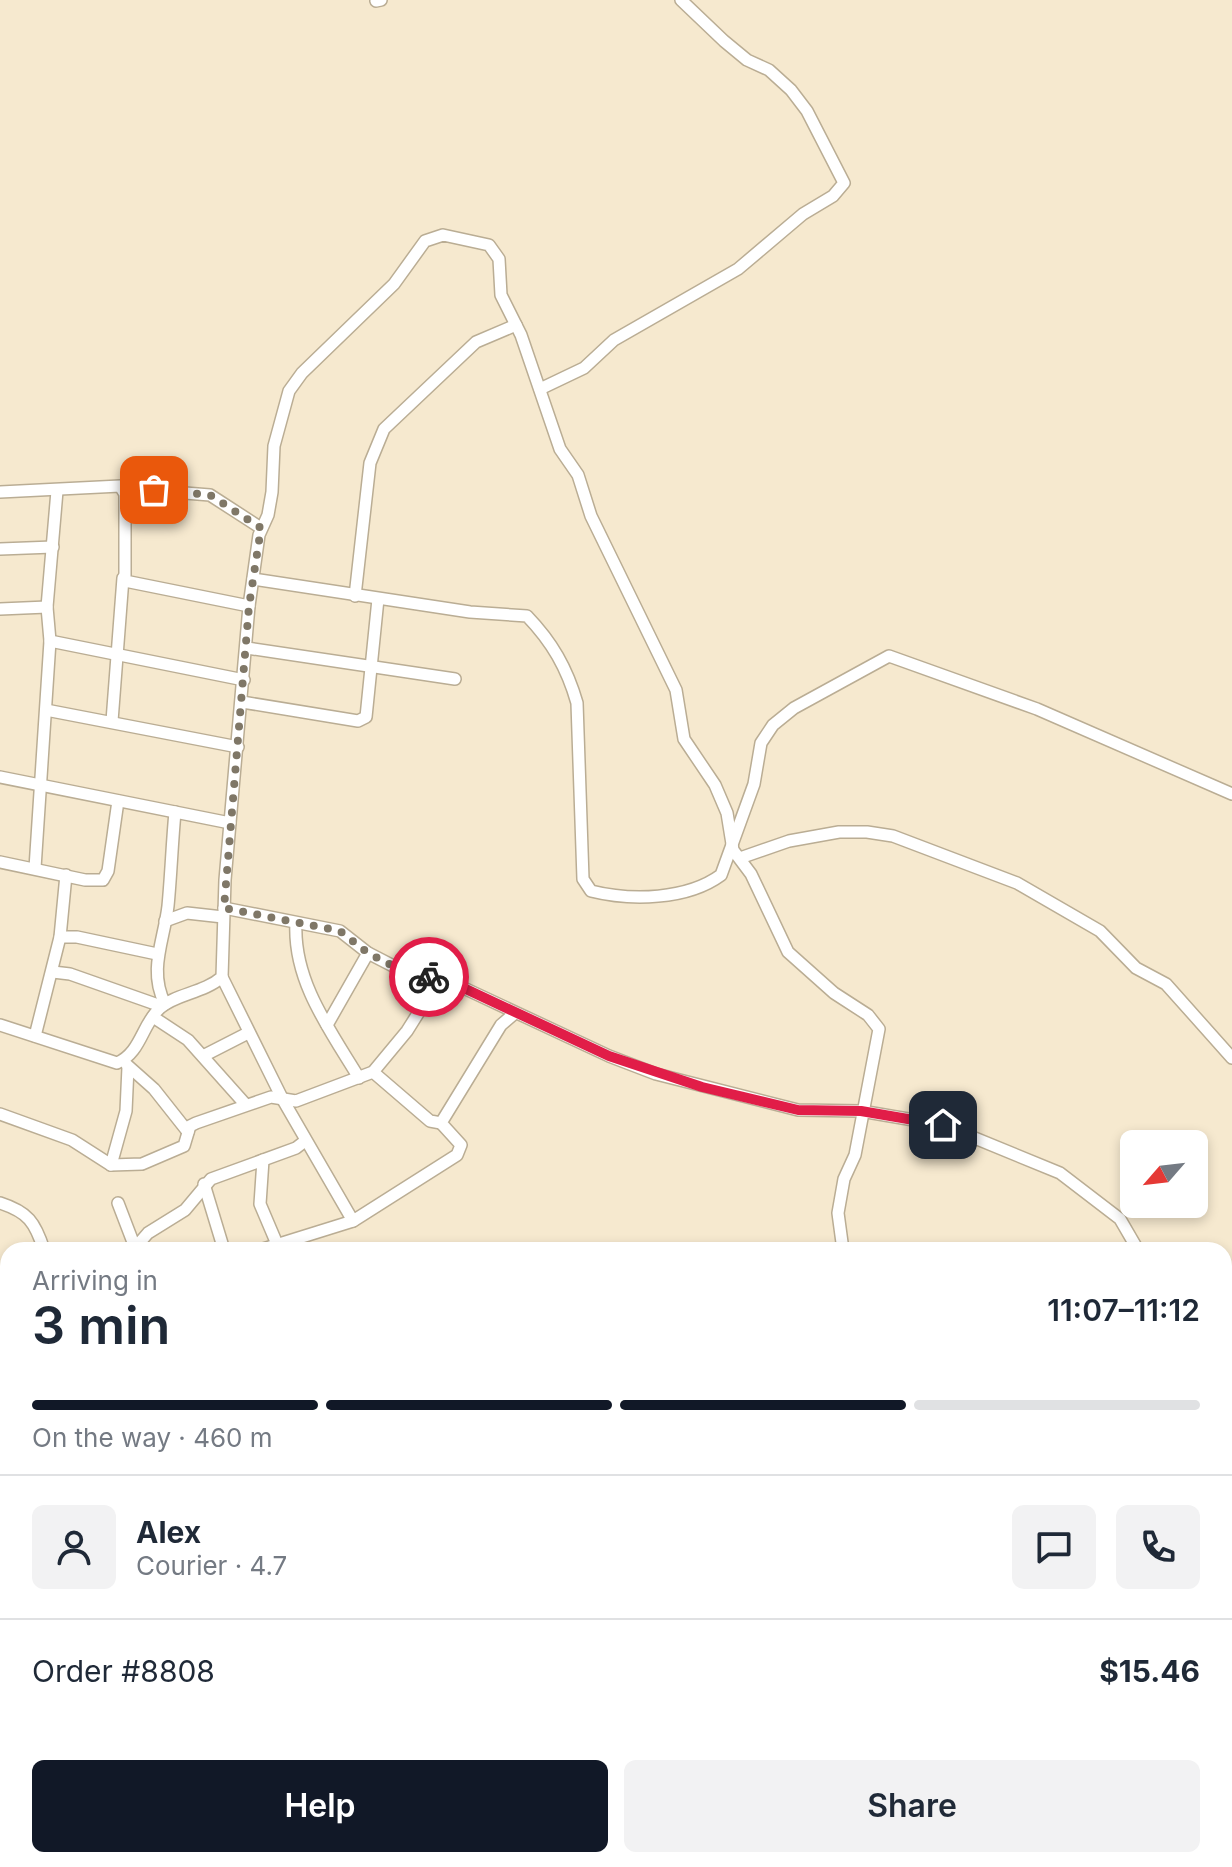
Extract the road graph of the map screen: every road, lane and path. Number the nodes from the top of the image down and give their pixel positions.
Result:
1 (681, 0) edge
2 (516, 325) junction
3 (540, 389) junction
4 (123, 488) junction
5 (57, 491) junction
6 (0, 492) edge
7 (261, 528) junction
8 (53, 547) junction
9 (0, 549) edge
10 (123, 578) junction
11 (253, 579) junction
12 (355, 596) junction
13 (378, 599) junction
14 (249, 606) junction
15 (47, 607) junction
16 (0, 609) edge
17 (50, 641) junction
18 (247, 648) junction
19 (119, 653) junction
20 (371, 668) junction
21 (455, 679) dead end
22 (244, 680) junction
23 (242, 702) junction
24 (46, 710) junction
25 (112, 721) junction
26 (238, 747) junction
27 (0, 777) edge
28 (42, 785) junction
29 (1232, 794) edge
30 (118, 801) junction
31 (175, 812) junction
32 (230, 823) junction
33 (736, 854) junction
34 (0, 862) edge
35 (35, 868) junction
36 (66, 875) junction
37 (224, 912) junction
38 (165, 921) junction
39 (296, 923) junction
40 (60, 937) junction
41 (368, 953) junction
42 (157, 954) junction
43 (53, 972) junction
44 (222, 977) junction
45 (439, 980) junction
46 (163, 1005) junction
47 (515, 1013) junction
48 (153, 1017) junction
49 (0, 1025) edge
50 (327, 1025) junction
51 (248, 1033) junction
52 (35, 1036) junction
53 (203, 1056) junction
54 (1232, 1058) edge
55 (126, 1064) junction
56 (373, 1072) junction
57 (359, 1078) junction
58 (283, 1100) junction
59 (246, 1105) junction
60 (855, 1110) junction
61 (0, 1114) edge
62 (441, 1123) junction
63 (188, 1132) junction
64 (305, 1141) junction
65 (263, 1160) junction
66 (111, 1165) junction
67 (204, 1184) junction
68 (0, 1203) edge
69 (118, 1203) dead end
70 (353, 1221) junction
71 (41, 1242) edge
72 (132, 1242) edge
73 (141, 1242) edge
74 (222, 1242) edge
75 (276, 1242) edge
76 (284, 1242) edge
77 (842, 1242) edge
78 (1133, 1242) edge

1 - 3 street
2 - 3 street
2 - 7 street
2 - 12 street
3 - 33 street
4 - 5 street
4 - 7 street
4 - 10 street
5 - 6 street
5 - 8 street
7 - 11 street
8 - 9 street
8 - 15 street
10 - 14 street
10 - 19 street
11 - 12 street
11 - 14 street
12 - 13 street
13 - 20 street
13 - 33 street
14 - 18 street
15 - 16 street
15 - 17 street
17 - 19 street
17 - 24 street
18 - 20 street
18 - 22 street
19 - 22 street
19 - 25 street
20 - 21 street
20 - 23 street
22 - 23 street
23 - 26 street
24 - 25 street
24 - 28 street
25 - 26 street
26 - 32 street
27 - 28 street
28 - 30 street
28 - 35 street
29 - 33 street
30 - 31 street
30 - 36 street
31 - 32 street
31 - 38 street
32 - 37 street
33 - 54 street
33 - 60 street
34 - 35 street
35 - 36 street
36 - 40 street
37 - 38 street
37 - 39 street
37 - 44 street
38 - 42 street
39 - 41 street
39 - 50 street
40 - 42 street
40 - 43 street
41 - 45 street
41 - 50 street
42 - 46 street
43 - 46 street
43 - 52 street
44 - 46 street
44 - 51 street
45 - 47 street
45 - 56 street
46 - 48 street
47 - 60 street
47 - 62 street
48 - 53 street
48 - 55 street
49 - 52 street
50 - 57 street
51 - 53 street
51 - 58 street
52 - 55 street
53 - 59 street
55 - 63 street
55 - 66 street
56 - 57 street
56 - 62 street
57 - 58 street
58 - 59 street
58 - 64 street
59 - 63 street
60 - 77 street
60 - 78 street
61 - 66 street
62 - 70 street
63 - 66 street
64 - 65 street
64 - 70 street
65 - 67 street
65 - 75 street
67 - 73 street
67 - 74 street
68 - 71 street
69 - 72 street
70 - 76 street

